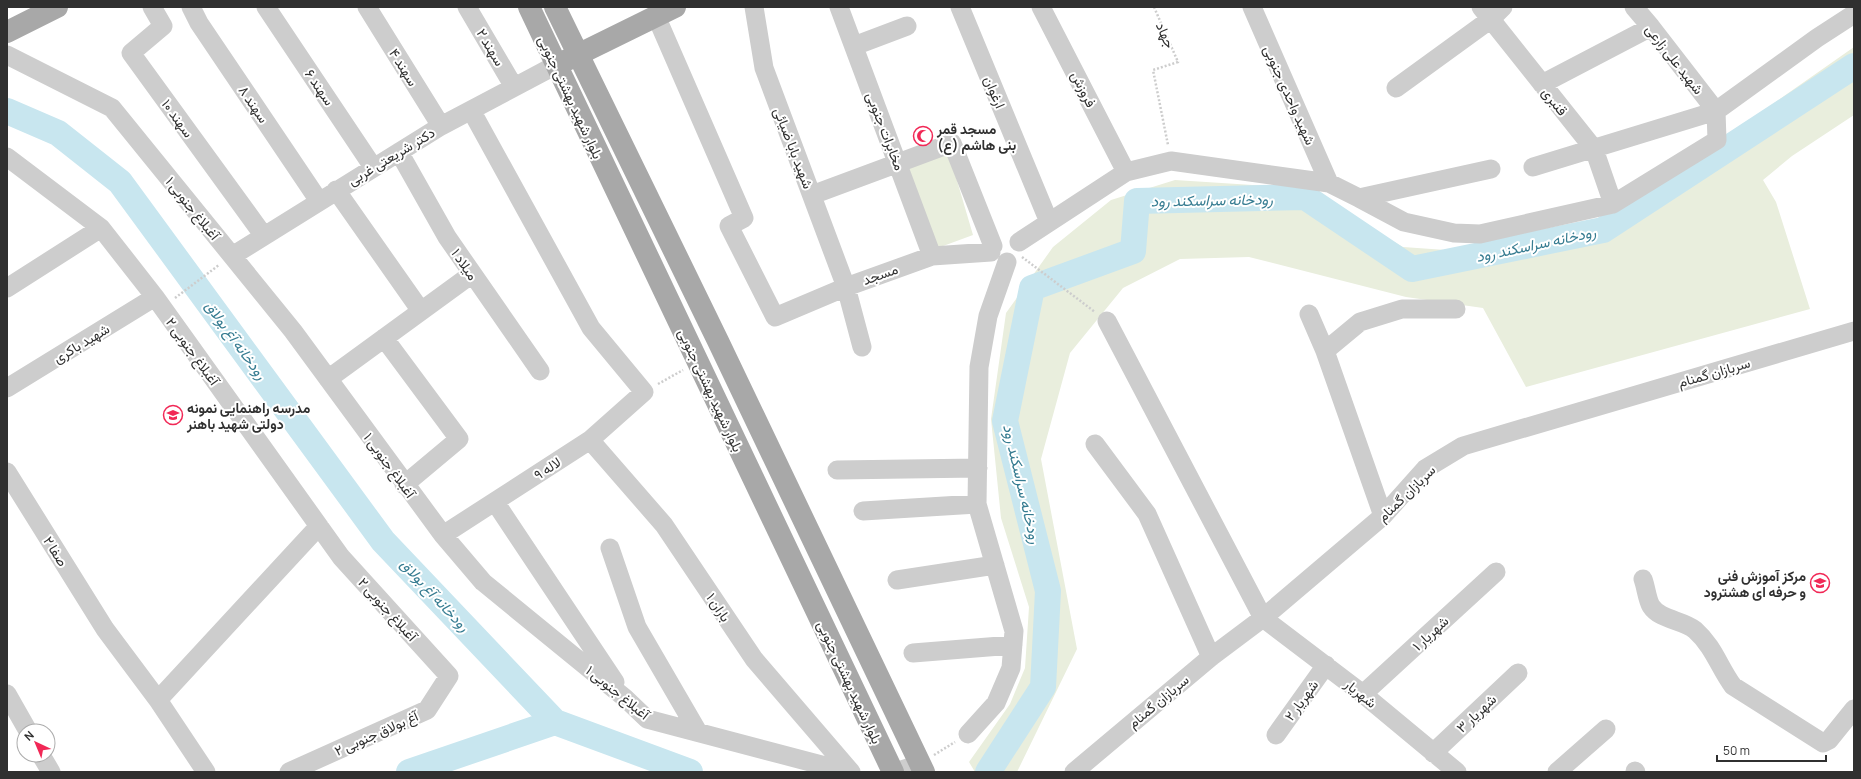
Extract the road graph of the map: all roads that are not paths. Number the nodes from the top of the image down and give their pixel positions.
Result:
1 (57, 7) edge
2 (152, 7) edge
3 (191, 7) edge
4 (266, 7) edge
5 (367, 7) edge
6 (467, 7) edge
7 (529, 7) edge
8 (555, 7) edge
9 (754, 7) edge
10 (839, 7) edge
11 (960, 7) edge
12 (1041, 7) edge
13 (1252, 7) edge
14 (1634, 7) edge
15 (668, 10) edge
16 (1492, 11) edge
17 (1854, 14) edge
18 (907, 26) dead end
19 (1651, 27) junction
20 (7, 32) edge
21 (854, 46) junction
22 (578, 54) junction
23 (7, 55) edge
24 (556, 65) junction
25 (1542, 84) junction
26 (514, 87) junction
27 (1396, 88) dead end
28 (471, 110) junction
29 (1716, 111) junction
30 (441, 126) junction
31 (1594, 150) junction
32 (398, 152) junction
33 (7, 157) edge
34 (898, 164) junction
35 (373, 167) junction
36 (1533, 167) dead end
37 (1491, 169) dead end
38 (1126, 172) junction
39 (1329, 183) junction
40 (336, 190) junction
41 (812, 195) junction
42 (1359, 198) junction
43 (319, 201) junction
44 (1613, 204) junction
45 (1049, 222) junction
46 (101, 228) junction
47 (264, 236) junction
48 (992, 249) junction
49 (1015, 253) junction
50 (232, 256) junction
51 (932, 256) junction
52 (472, 274) junction
53 (846, 286) junction
54 (7, 288) edge
55 (158, 302) junction
56 (1456, 309) dead end
57 (421, 311) junction
58 (1309, 314) dead end
59 (1107, 322) road end
60 (1854, 331) edge
61 (384, 338) junction
62 (862, 347) dead end
63 (1325, 351) junction
64 (540, 371) dead end
65 (328, 379) junction
66 (7, 388) edge
67 (590, 440) junction
68 (1096, 444) dead end
69 (978, 468) junction
70 (837, 470) dead end
71 (7, 472) edge
72 (404, 485) junction
73 (495, 502) junction
74 (977, 504) junction
75 (863, 511) dead end
76 (1382, 516) junction
77 (319, 526) junction
78 (443, 535) junction
79 (610, 548) dead end
80 (995, 565) junction
81 (1496, 572) dead end
82 (1643, 579) dead end
83 (897, 580) dead end
84 (1263, 618) junction
85 (1013, 645) junction
86 (913, 653) dead end
87 (1211, 657) junction
88 (1326, 665) junction
89 (1518, 673) dead end
90 (449, 676) joint
91 (7, 694) edge
92 (1363, 694) junction
93 (625, 698) junction
94 (158, 700) junction
95 (1854, 709) edge
96 (23, 723) edge
97 (1606, 729) dead end
98 (698, 732) junction
99 (968, 734) road end
100 (1276, 735) dead end
101 (1433, 753) junction
102 (46, 763) edge
103 (922, 768) edge
104 (51, 772) edge
105 (206, 772) edge
106 (289, 772) edge
107 (848, 772) edge
108 (851, 772) edge
109 (894, 772) edge
110 (1074, 772) edge
111 (1457, 772) edge
112 (1557, 772) edge

1 - 20 main road
2 - 47 street, سهند ۱۰
3 - 43 street, سهند ۸
4 - 35 street, سهند ۶
5 - 30 street, سهند ۴
6 - 26 street, سهند ۲
7 - 24 main road, بلوار شهید بهشتی جنوبی
8 - 22 main road, بلوار شهید بهشتی جنوبی
9 - 41 street, شهيد بابا ضيائی
10 - 21 street, مخابرات جنوبی
11 - 45 street, ارغوان
12 - 38 street, فروزش
13 - 39 street, شهید واحدی جنوبی
14 - 19 street, شهيد علی زارعی
15 - 22 main road
15 - 53 street, مسجد
16 - 25 street, قنبری
16 - 27 street
17 - 29 street
18 - 21 street
19 - 25 street
19 - 29 street, شهيد علی زارعی
21 - 34 street, مخابرات جنوبی
22 - 24 main road
22 - 103 main road, بلوار شهید بهشتی جنوبی
23 - 50 street, آغبلاغ جنوبی ۱
24 - 26 street, دکتر شریعتی غربی
24 - 109 main road, بلوار شهید بهشتی جنوبی
25 - 31 street, قنبری
26 - 28 street, دکتر شریعتی غربی
28 - 30 street, دکتر شریعتی غربی
28 - 67 street, لاله ۹
29 - 31 street
29 - 44 street
30 - 32 street, دکتر شریعتی غربی
31 - 36 street
31 - 44 street, قنبری
32 - 35 street, دکتر شریعتی غربی
32 - 52 street, میلاد ۱
33 - 46 street, آغبلاغ جنوبی ۲
34 - 41 street
34 - 48 street
34 - 51 street, مخابرات جنوبی
35 - 40 street, دکتر شریعتی غربی
37 - 42 street
38 - 39 street
38 - 45 street
39 - 42 street
40 - 43 street, دکتر شریعتی غربی
40 - 57 street
41 - 53 street, شهيد بابا ضيائی
42 - 44 street
43 - 47 street, دکتر شریعتی غربی
45 - 49 street
46 - 54 street
46 - 55 street, آغبلاغ جنوبی ۲
47 - 50 street, دکتر شریعتی غربی
48 - 49 street
48 - 51 street, مسجد
49 - 69 street
50 - 65 street, آغبلاغ جنوبی ۱
51 - 53 street, مسجد
52 - 57 street
52 - 64 street, میلاد ۱
53 - 62 street, شهيد بابا ضيائی
55 - 66 street, شهید باکری
55 - 77 street, آغبلاغ جنوبی ۲
56 - 63 street
57 - 61 street
58 - 63 street
59 - 84 street
60 - 76 street, سربازان گمنام
61 - 65 street
61 - 72 street
63 - 76 street
65 - 72 street, آغبلاغ جنوبی ۱
67 - 73 street, لاله ۹
67 - 108 street, باران ۱
68 - 87 street
69 - 70 street
69 - 74 street
71 - 94 street, صفا ۲
72 - 78 street, آغبلاغ جنوبی ۱
73 - 78 street, لاله ۹
73 - 93 street
74 - 75 street
74 - 80 street
76 - 84 street, سربازان گمنام
77 - 90 street, آغبلاغ جنوبی ۲
77 - 94 street
78 - 93 street, آغبلاغ جنوبی ۱
79 - 98 street
80 - 83 street
80 - 85 street
81 - 92 street, شهریار ۱
82 - 95 street
84 - 87 street, سربازان گمنام
84 - 88 street, شهریار
85 - 86 street
85 - 99 street
87 - 110 street, سربازان گمنام
88 - 92 street, شهریار
88 - 100 street, شهریار ۲
89 - 101 street, شهریار ۳
90 - 106 street, آغ بولاق جنوبی ۲
91 - 96 street
92 - 101 street, شهریار
93 - 98 street, آغبلاغ جنوبی ۱
94 - 105 street
97 - 112 street
98 - 107 street, آغبلاغ جنوبی ۱
101 - 111 street, شهریار
102 - 104 street
103 - 109 street

